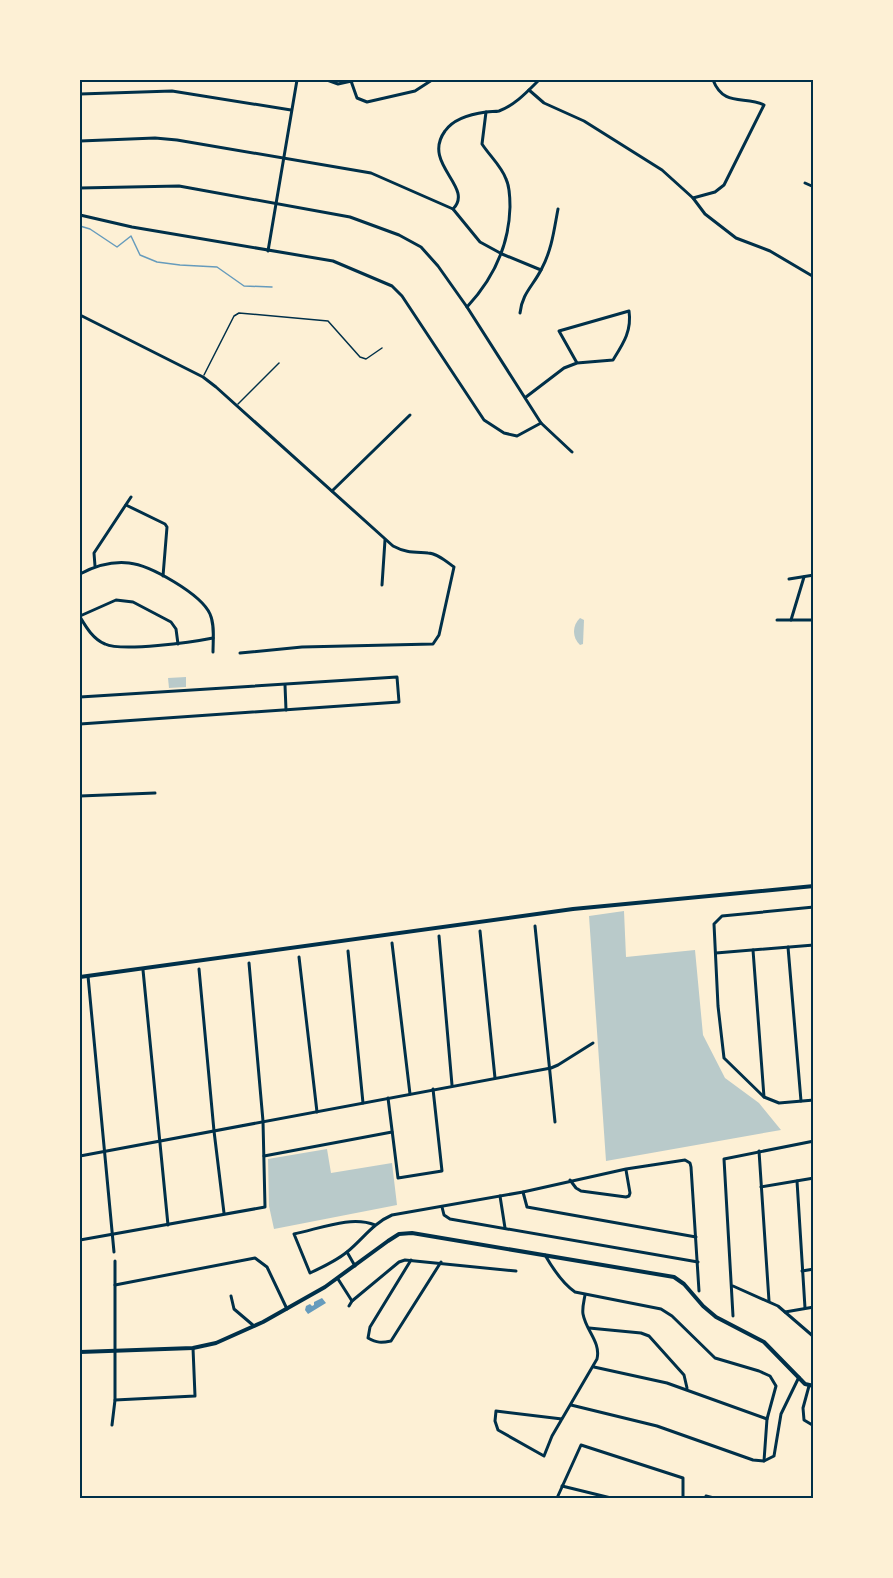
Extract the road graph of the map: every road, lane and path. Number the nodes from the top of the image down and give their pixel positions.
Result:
1 (297, 80) edge
2 (327, 80) edge
3 (354, 80) edge
4 (432, 80) edge
5 (538, 80) edge
6 (712, 80) edge
7 (529, 90) junction
8 (80, 94) edge
9 (291, 110) junction
10 (486, 112) junction
11 (80, 141) edge
12 (283, 158) junction
13 (806, 183) dead end
14 (813, 187) edge
15 (80, 188) edge
16 (693, 198) junction
17 (276, 204) junction
18 (453, 209) junction
19 (558, 209) dead end
20 (80, 215) edge
21 (268, 251) junction
22 (502, 254) junction
23 (541, 270) junction
24 (813, 277) edge
25 (467, 307) junction
26 (520, 313) dead end
27 (80, 315) edge
28 (382, 348) dead end
29 (279, 363) dead end
30 (577, 363) junction
31 (203, 377) junction
32 (525, 398) junction
33 (238, 405) junction
34 (410, 415) dead end
35 (540, 423) junction
36 (572, 452) dead end
37 (332, 490) junction
38 (131, 497) dead end
39 (126, 505) junction
40 (385, 540) junction
41 (95, 566) junction
42 (80, 574) edge
43 (813, 575) edge
44 (163, 576) junction
45 (804, 577) junction
46 (789, 579) dead end
47 (382, 585) dead end
48 (80, 616) edge
49 (777, 620) dead end
50 (792, 620) junction
51 (813, 620) edge
52 (213, 638) junction
53 (178, 644) junction
54 (213, 652) dead end
55 (240, 653) dead end
56 (285, 685) junction
57 (80, 697) edge
58 (286, 711) junction
59 (80, 724) edge
60 (155, 793) dead end
61 (80, 796) edge
62 (813, 886) edge
63 (813, 908) edge
64 (535, 926) dead end
65 (480, 931) dead end
66 (439, 936) dead end
67 (392, 943) dead end
68 (813, 945) edge
69 (788, 947) junction
70 (753, 950) junction
71 (348, 951) dead end
72 (716, 953) junction
73 (299, 957) dead end
74 (249, 963) dead end
75 (199, 969) dead end
76 (143, 970) junction
77 (88, 976) junction
78 (80, 977) edge
79 (593, 1043) dead end
80 (551, 1068) junction
81 (495, 1078) junction
82 (452, 1085) junction
83 (433, 1089) junction
84 (410, 1094) junction
85 (764, 1097) junction
86 (388, 1098) junction
87 (813, 1100) edge
88 (801, 1101) junction
89 (363, 1103) junction
90 (317, 1112) junction
91 (263, 1121) junction
92 (555, 1122) dead end
93 (214, 1131) junction
94 (392, 1132) junction
95 (813, 1141) edge
96 (159, 1142) junction
97 (759, 1151) junction
98 (105, 1152) junction
99 (80, 1156) edge
100 (264, 1156) junction
101 (626, 1170) junction
102 (813, 1178) edge
103 (570, 1180) junction
104 (797, 1181) junction
105 (761, 1187) junction
106 (523, 1192) junction
107 (500, 1196) junction
108 (442, 1206) junction
109 (224, 1213) junction
110 (168, 1225) junction
111 (375, 1225) junction
112 (505, 1228) junction
113 (113, 1234) junction
114 (697, 1237) junction
115 (80, 1240) edge
116 (114, 1252) dead end
117 (347, 1252) junction
118 (545, 1254) junction
119 (411, 1260) junction
120 (115, 1261) dead end
121 (441, 1262) junction
122 (698, 1262) junction
123 (355, 1266) junction
124 (813, 1269) edge
125 (516, 1271) dead end
126 (802, 1271) junction
127 (338, 1279) junction
128 (115, 1285) junction
129 (733, 1286) junction
130 (699, 1292) dead end
131 (585, 1295) junction
132 (231, 1296) dead end
133 (352, 1301) junction
134 (769, 1301) junction
135 (349, 1306) dead end
136 (813, 1307) edge
137 (805, 1308) junction
138 (286, 1309) junction
139 (785, 1312) junction
140 (733, 1316) dead end
141 (254, 1326) junction
142 (589, 1328) junction
143 (813, 1337) edge
144 (193, 1348) junction
145 (80, 1352) edge
146 (115, 1352) junction
147 (594, 1367) junction
148 (799, 1377) junction
149 (811, 1386) edge
150 (687, 1389) junction
151 (116, 1400) junction
152 (571, 1405) junction
153 (562, 1419) junction
154 (767, 1419) junction
155 (112, 1425) dead end
156 (813, 1426) edge
157 (764, 1461) junction
158 (562, 1486) junction
159 (706, 1496) dead end
160 (557, 1498) edge
161 (611, 1498) edge
162 (683, 1498) edge
163 (714, 1498) edge

1 - 9 street
2 - 3 street
3 - 4 street
5 - 7 street
6 - 16 street
7 - 10 street
7 - 16 street
8 - 9 street
9 - 12 street
10 - 18 street
10 - 22 street
11 - 12 street
12 - 17 street
12 - 18 street
13 - 14 street
15 - 17 street
16 - 24 street
17 - 21 street
17 - 25 street
18 - 22 street
19 - 23 street
20 - 21 street
21 - 35 street
22 - 23 street
22 - 25 street
23 - 26 street
25 - 32 street
27 - 31 street
28 - 31 lane
29 - 33 lane
30 - 30 street
30 - 32 street
31 - 33 street
32 - 35 street
33 - 37 street
34 - 37 street
35 - 36 street
37 - 40 street
38 - 39 street
39 - 41 street
39 - 44 street
40 - 47 street
40 - 55 street
41 - 42 street
41 - 44 street
43 - 45 street
44 - 52 street
45 - 46 street
45 - 50 street
48 - 53 street
48 - 53 street
49 - 50 street
50 - 51 street
52 - 53 street
52 - 54 street
56 - 57 street
56 - 58 street
56 - 58 street
58 - 59 street
60 - 61 street
62 - 76 street
63 - 72 street
64 - 80 street
65 - 81 street
66 - 82 street
67 - 84 street
68 - 69 street
69 - 70 street
69 - 88 street
70 - 72 street
70 - 85 street
71 - 89 street
72 - 85 street
73 - 90 street
74 - 91 street
75 - 93 street
76 - 77 street
76 - 96 street
77 - 78 street
77 - 98 street
79 - 80 street
80 - 81 street
80 - 92 street
81 - 82 street
82 - 83 street
83 - 84 street
83 - 94 street
84 - 86 street
85 - 88 street
86 - 89 street
86 - 94 street
87 - 88 street
89 - 90 street
90 - 91 street
91 - 93 street
91 - 100 street
93 - 96 street
93 - 109 street
94 - 100 street
95 - 97 street
96 - 98 street
96 - 110 street
97 - 105 street
97 - 129 street
98 - 99 street
98 - 113 street
100 - 109 street
101 - 103 street
101 - 103 street
101 - 114 street
102 - 104 street
103 - 106 street
104 - 105 street
104 - 126 street
105 - 134 street
106 - 107 street
106 - 114 street
107 - 108 street
107 - 112 street
108 - 111 street
108 - 112 street
109 - 110 street
110 - 113 street
111 - 117 street
111 - 117 street
112 - 122 street
113 - 115 street
113 - 116 street
114 - 122 street
117 - 123 street
118 - 123 street
118 - 131 street
118 - 148 street
119 - 121 street
119 - 121 street
119 - 133 street
120 - 128 street
121 - 125 street
122 - 130 street
123 - 127 street
124 - 126 street
126 - 137 street
127 - 133 street
127 - 138 street
128 - 138 street
128 - 146 street
129 - 134 street
129 - 140 street
131 - 142 street
131 - 154 street
132 - 141 street
133 - 135 street
134 - 139 street
136 - 137 street
137 - 139 street
138 - 141 street
139 - 143 street
141 - 144 street
142 - 147 street
142 - 150 street
144 - 146 street
144 - 151 street
145 - 146 street
146 - 151 street
147 - 150 street
147 - 152 street
148 - 149 street
148 - 157 street
149 - 156 street
150 - 154 street
151 - 155 street
152 - 153 street
152 - 157 street
153 - 153 street
154 - 157 street
158 - 160 street
158 - 161 street
158 - 162 street
159 - 163 street

